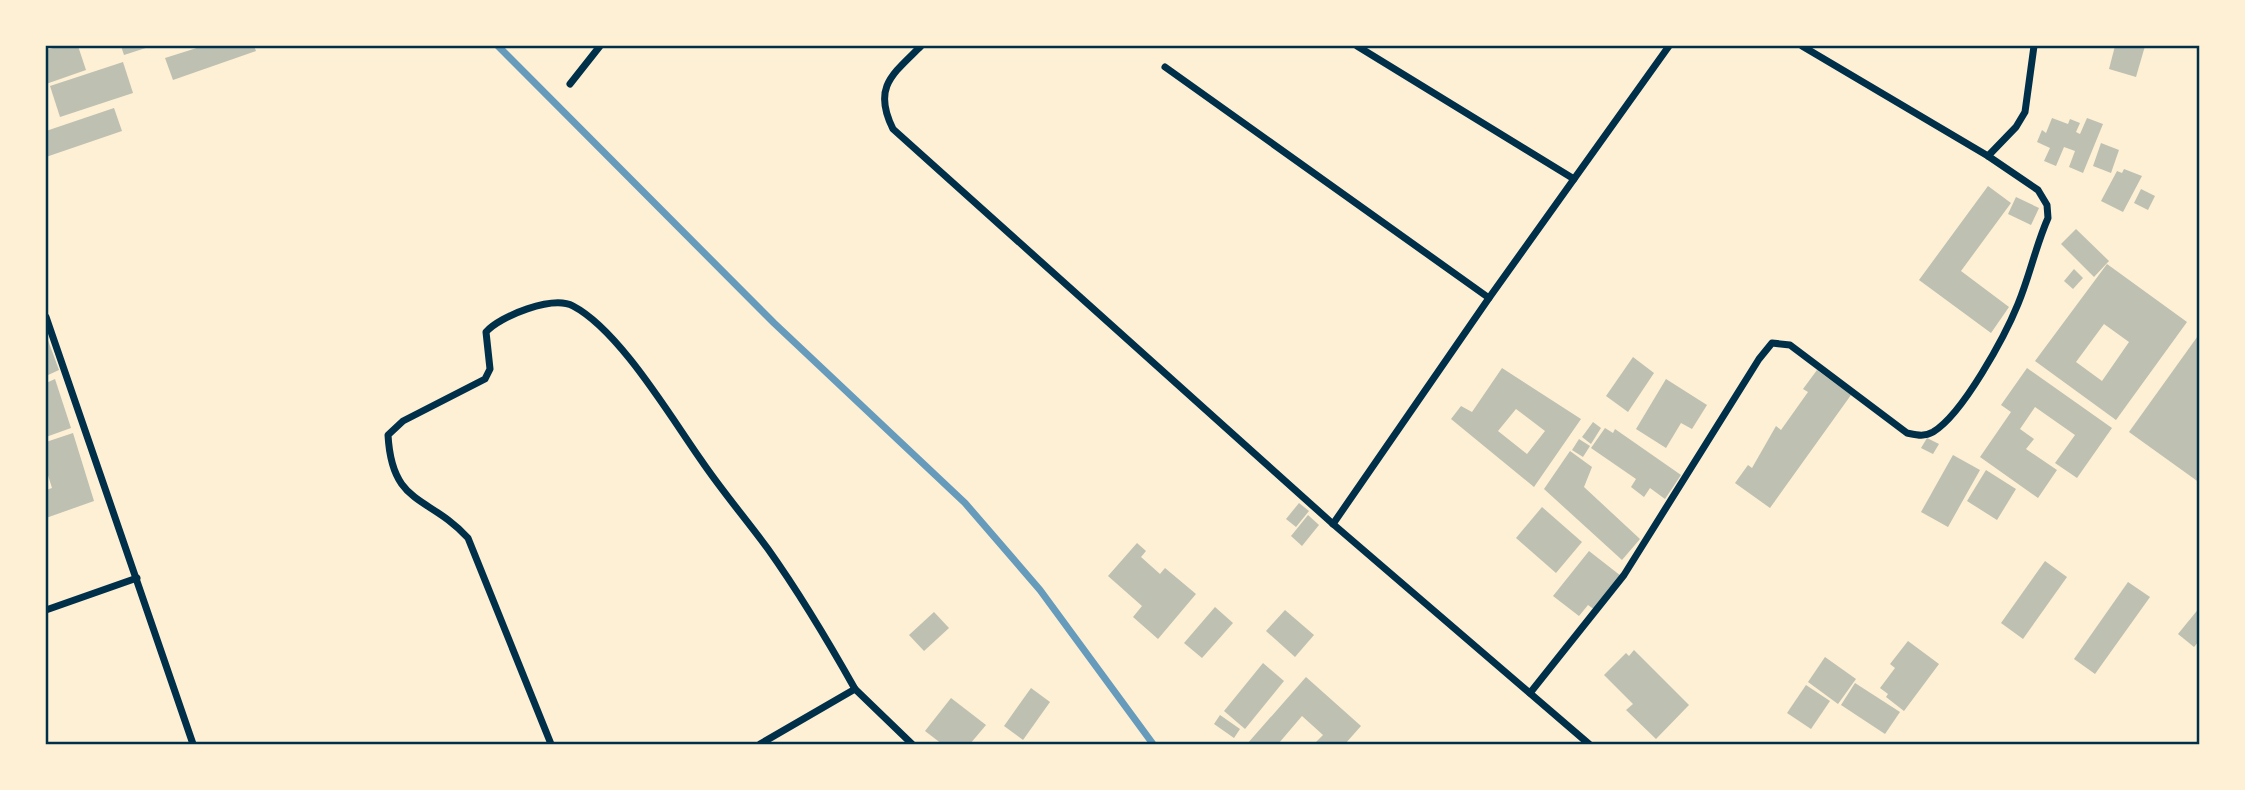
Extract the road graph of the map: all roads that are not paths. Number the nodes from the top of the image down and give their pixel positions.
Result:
1 (600, 46) edge
2 (921, 46) edge
3 (1357, 46) edge
4 (1669, 46) edge
5 (1802, 46) edge
6 (2034, 46) edge
7 (1165, 67) dead end
8 (570, 84) dead end
9 (1988, 156) junction
10 (1574, 179) junction
11 (1489, 298) junction
12 (46, 317) edge
13 (1333, 524) junction
14 (137, 578) junction
15 (46, 610) edge
16 (855, 689) junction
17 (1530, 693) junction
18 (193, 744) edge
19 (551, 744) edge
20 (760, 744) edge
21 (912, 744) edge
22 (1589, 744) edge

1 - 8 street
2 - 13 street
3 - 10 street
4 - 10 street
5 - 9 street
6 - 9 street
7 - 11 street
9 - 17 street
10 - 11 street
11 - 13 street
12 - 14 street
13 - 17 street
14 - 15 street
14 - 18 street
16 - 19 street
16 - 20 street
16 - 21 street
17 - 22 street

